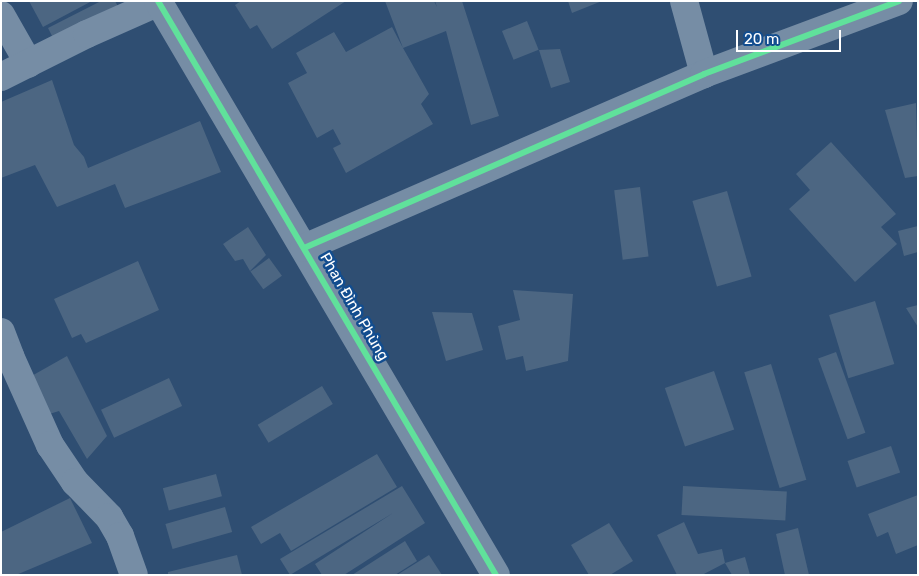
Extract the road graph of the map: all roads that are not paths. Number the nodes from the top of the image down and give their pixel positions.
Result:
1 (684, 1) edge
2 (899, 1) edge
3 (159, 2) edge
4 (1, 15) edge
5 (29, 64) junction
6 (704, 74) junction
7 (1, 77) edge
8 (304, 248) junction
9 (1, 332) edge
10 (134, 575) edge
11 (496, 575) edge

1 - 6 street
2 - 6 street
3 - 5 street
3 - 8 street, Phan Đình Phùng
4 - 5 street
5 - 7 street
6 - 8 street
8 - 11 street, Phan Đình Phùng
9 - 10 street

